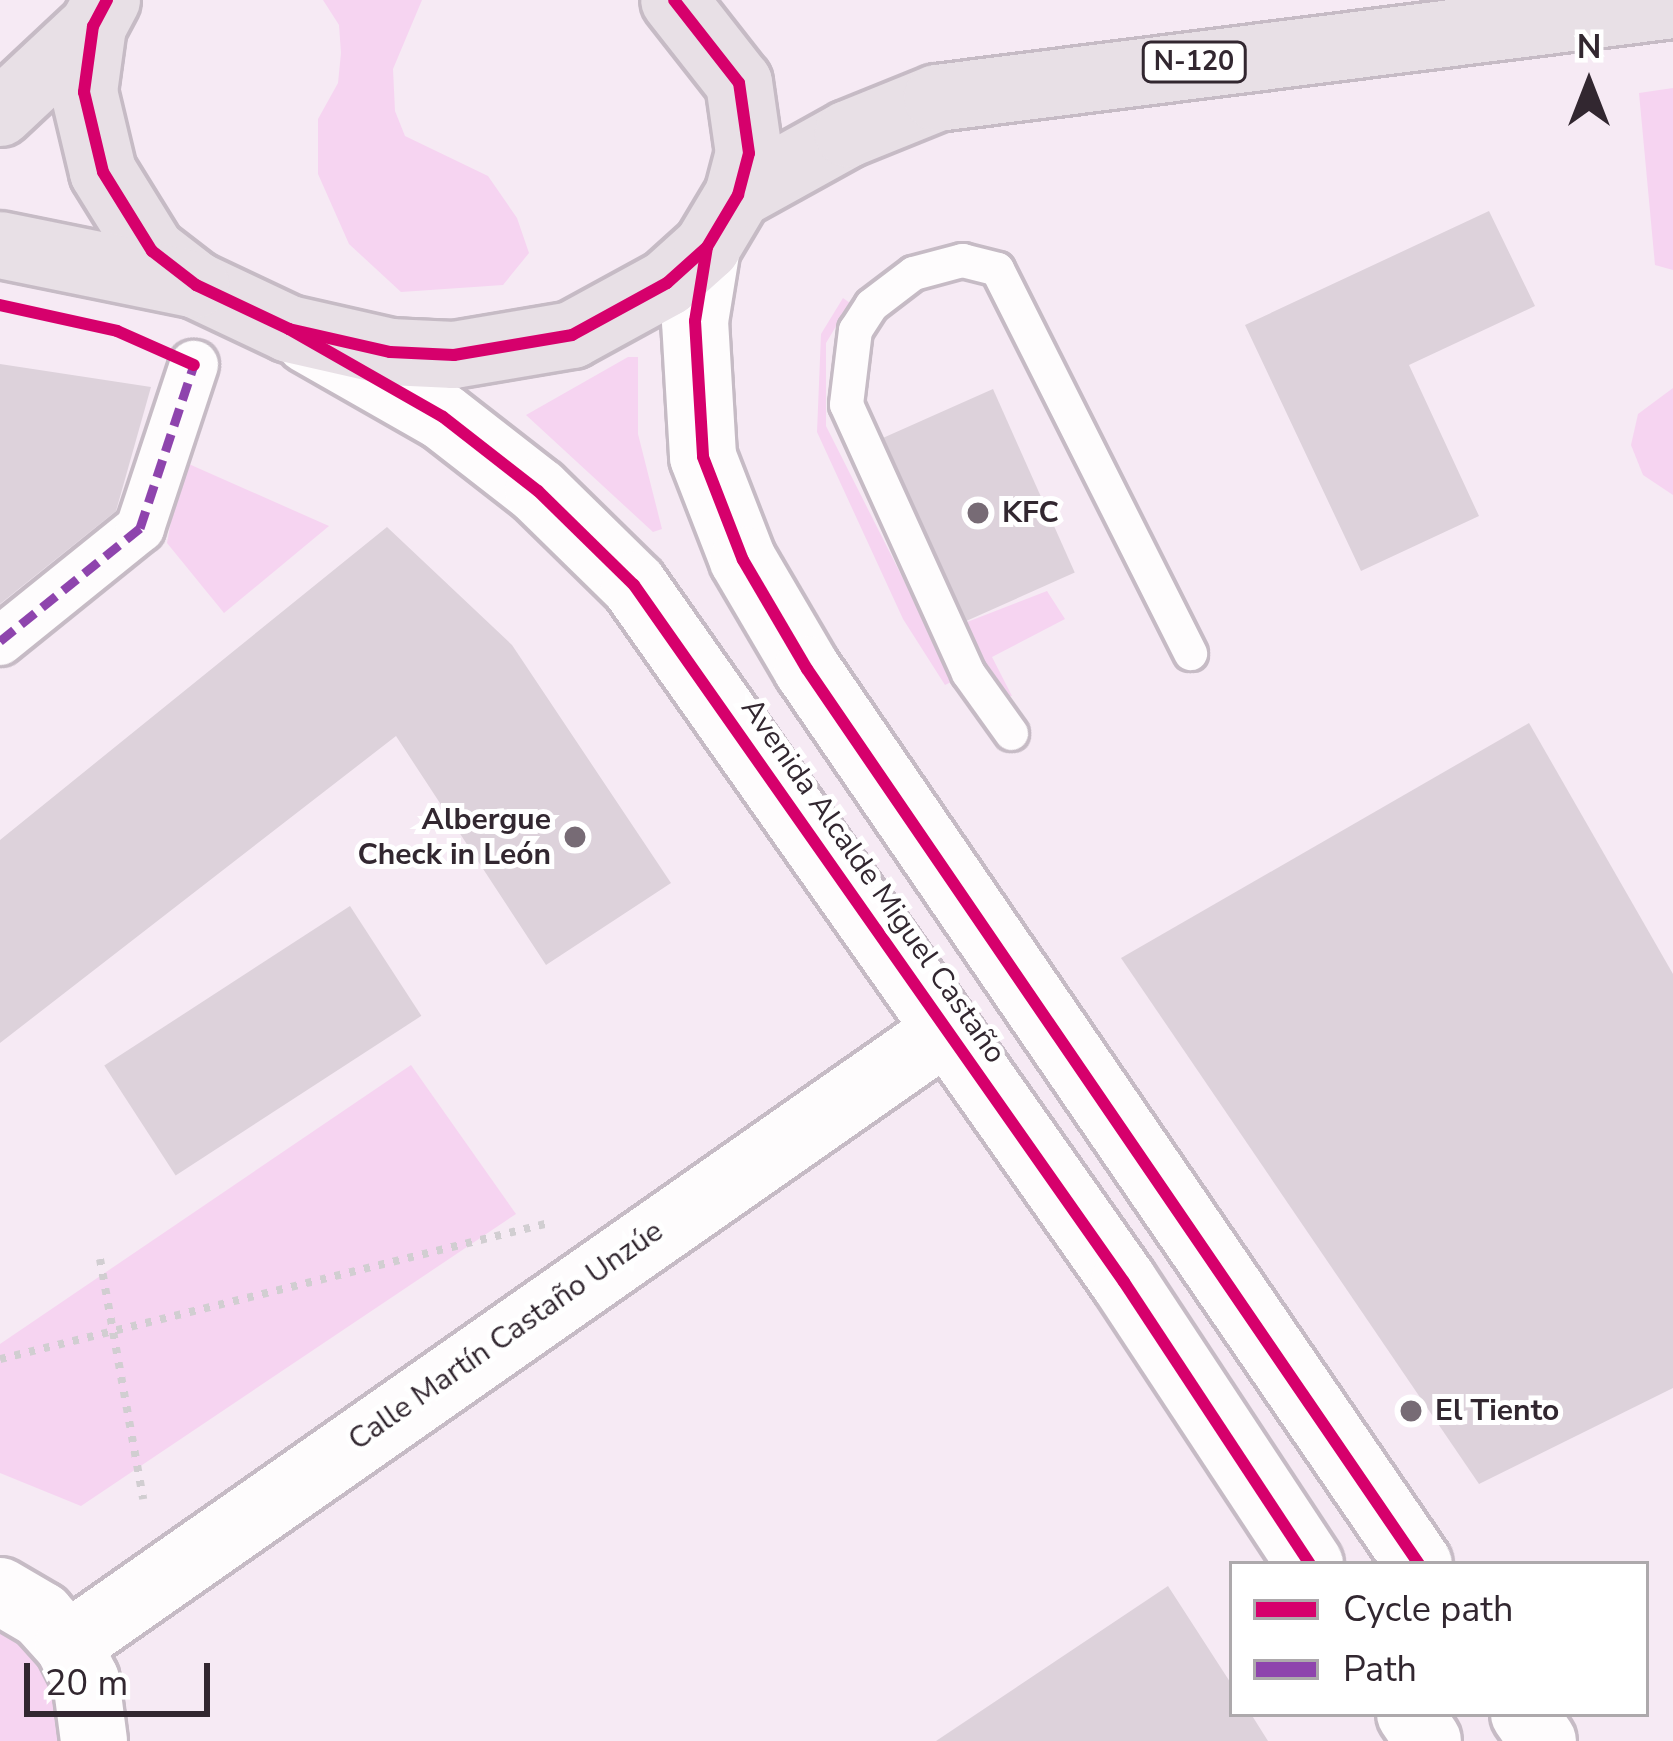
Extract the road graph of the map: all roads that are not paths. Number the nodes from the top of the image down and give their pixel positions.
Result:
1 (674, 0) edge
2 (1673, 5) edge
3 (100, 13) edge
4 (11, 100) edge
5 (723, 221) junction
6 (0, 245) edge
7 (196, 285) junction
8 (290, 329) junction
9 (194, 365) dead end
10 (0, 641) edge
11 (1190, 653) dead end
12 (1011, 733) dead end
13 (947, 1030) junction
14 (1308, 1561) edge
15 (1417, 1561) edge
16 (0, 1591) edge
17 (68, 1645) junction
18 (94, 1741) edge

1 - 5 highway
2 - 5 highway, N-120
3 - 4 highway
3 - 7 highway, N-120
5 - 8 highway, N-120
5 - 15 main road, Avenida Alcalde Miguel Castaño
6 - 7 highway, N-120
7 - 8 highway, N-120
8 - 13 main road, Avenida Alcalde Miguel Castaño
9 - 10 street
11 - 12 lane
13 - 14 main road, Avenida Alcalde Miguel Castaño
13 - 17 main road, Calle Martín Castaño Unzúe
16 - 17 main road
17 - 18 main road

